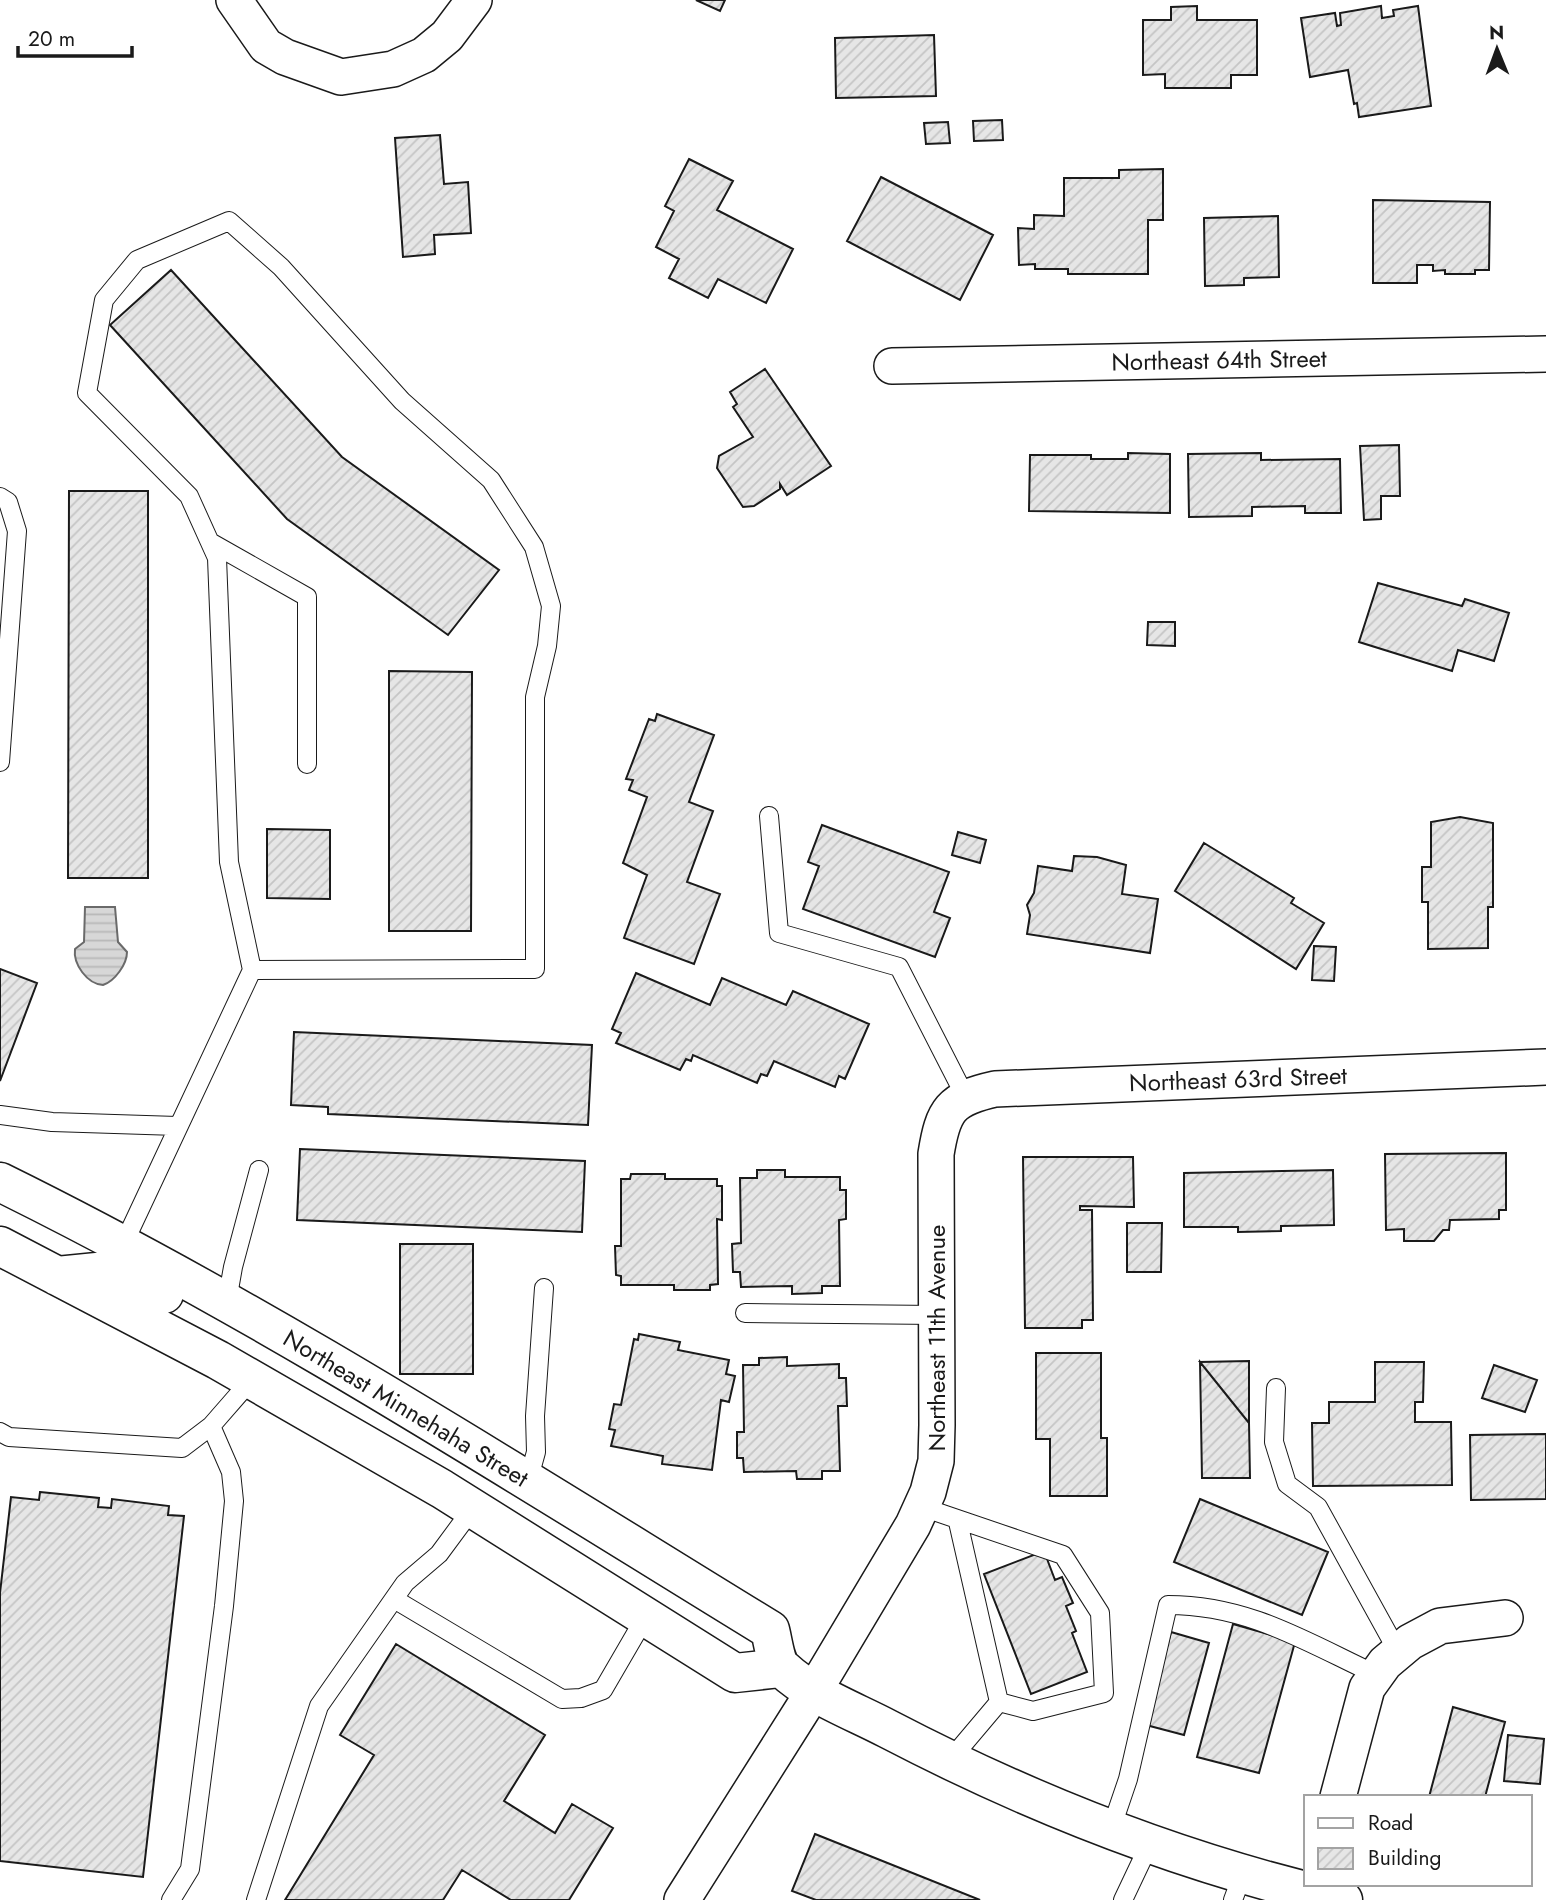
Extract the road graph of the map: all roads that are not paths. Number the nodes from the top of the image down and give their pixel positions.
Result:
1 (234, 0) edge
2 (474, 0) edge
3 (1546, 354) edge
4 (892, 366) dead end
5 (0, 497) edge
6 (210, 542) junction
7 (0, 762) edge
8 (307, 764) dead end
9 (769, 816) dead end
10 (252, 970) junction
11 (1546, 1067) edge
12 (965, 1096) junction
13 (0, 1115) edge
14 (177, 1126) junction
15 (259, 1170) dead end
16 (0, 1182) edge
17 (124, 1243) junction
18 (0, 1246) edge
19 (57, 1276) junction
20 (544, 1288) dead end
21 (227, 1301) junction
22 (745, 1313) dead end
23 (937, 1315) junction
24 (252, 1379) junction
25 (1276, 1388) dead end
26 (211, 1426) junction
27 (0, 1432) edge
28 (483, 1454) junction
29 (528, 1481) junction
30 (922, 1507) junction
31 (473, 1508) junction
32 (958, 1522) junction
33 (394, 1599) junction
34 (646, 1616) junction
35 (1506, 1618) dead end
36 (1388, 1664) junction
37 (780, 1668) junction
38 (814, 1691) junction
39 (999, 1702) junction
40 (950, 1760) junction
41 (1339, 1795) edge
42 (1111, 1829) junction
43 (1150, 1843) junction
44 (1238, 1886) edge
45 (1323, 1892) edge
46 (171, 1900) edge
47 (256, 1900) edge
48 (681, 1900) edge
49 (1123, 1900) edge

1 - 2 street
3 - 4 street, Northeast 64th Street
5 - 7 lane
6 - 8 lane
6 - 10 lane
6 - 10 lane
9 - 12 lane
10 - 14 lane
11 - 12 street, Northeast 63rd Street
12 - 23 street, Northeast 11th Avenue
13 - 14 lane
14 - 17 lane
15 - 21 lane
16 - 17 main road, Northeast Minnehaha Street
17 - 21 main road, Northeast Minnehaha Street
18 - 19 main road, Northeast Minnehaha Street
19 - 21 main road
19 - 24 main road, Northeast Minnehaha Street
20 - 29 lane
21 - 28 main road, Northeast Minnehaha Street
22 - 23 lane
23 - 30 street, Northeast 11th Avenue
24 - 26 lane
24 - 28 main road
24 - 31 main road, Northeast Minnehaha Street
25 - 36 lane
26 - 27 lane
26 - 46 lane
28 - 29 main road, Northeast Minnehaha Street
29 - 37 main road, Northeast Minnehaha Street
30 - 32 lane
30 - 38 street, Northeast 11th Avenue
31 - 33 lane
31 - 34 main road, Northeast Minnehaha Street
32 - 39 lane
32 - 39 lane
33 - 34 lane
33 - 47 lane
34 - 37 main road, Northeast Minnehaha Street
35 - 36 street
36 - 41 street
36 - 42 lane
37 - 38 main road
38 - 40 main road
38 - 48 street, Northeast 11th Avenue
39 - 40 lane
40 - 42 main road
42 - 43 main road
43 - 44 main road
43 - 49 lane
44 - 45 main road

